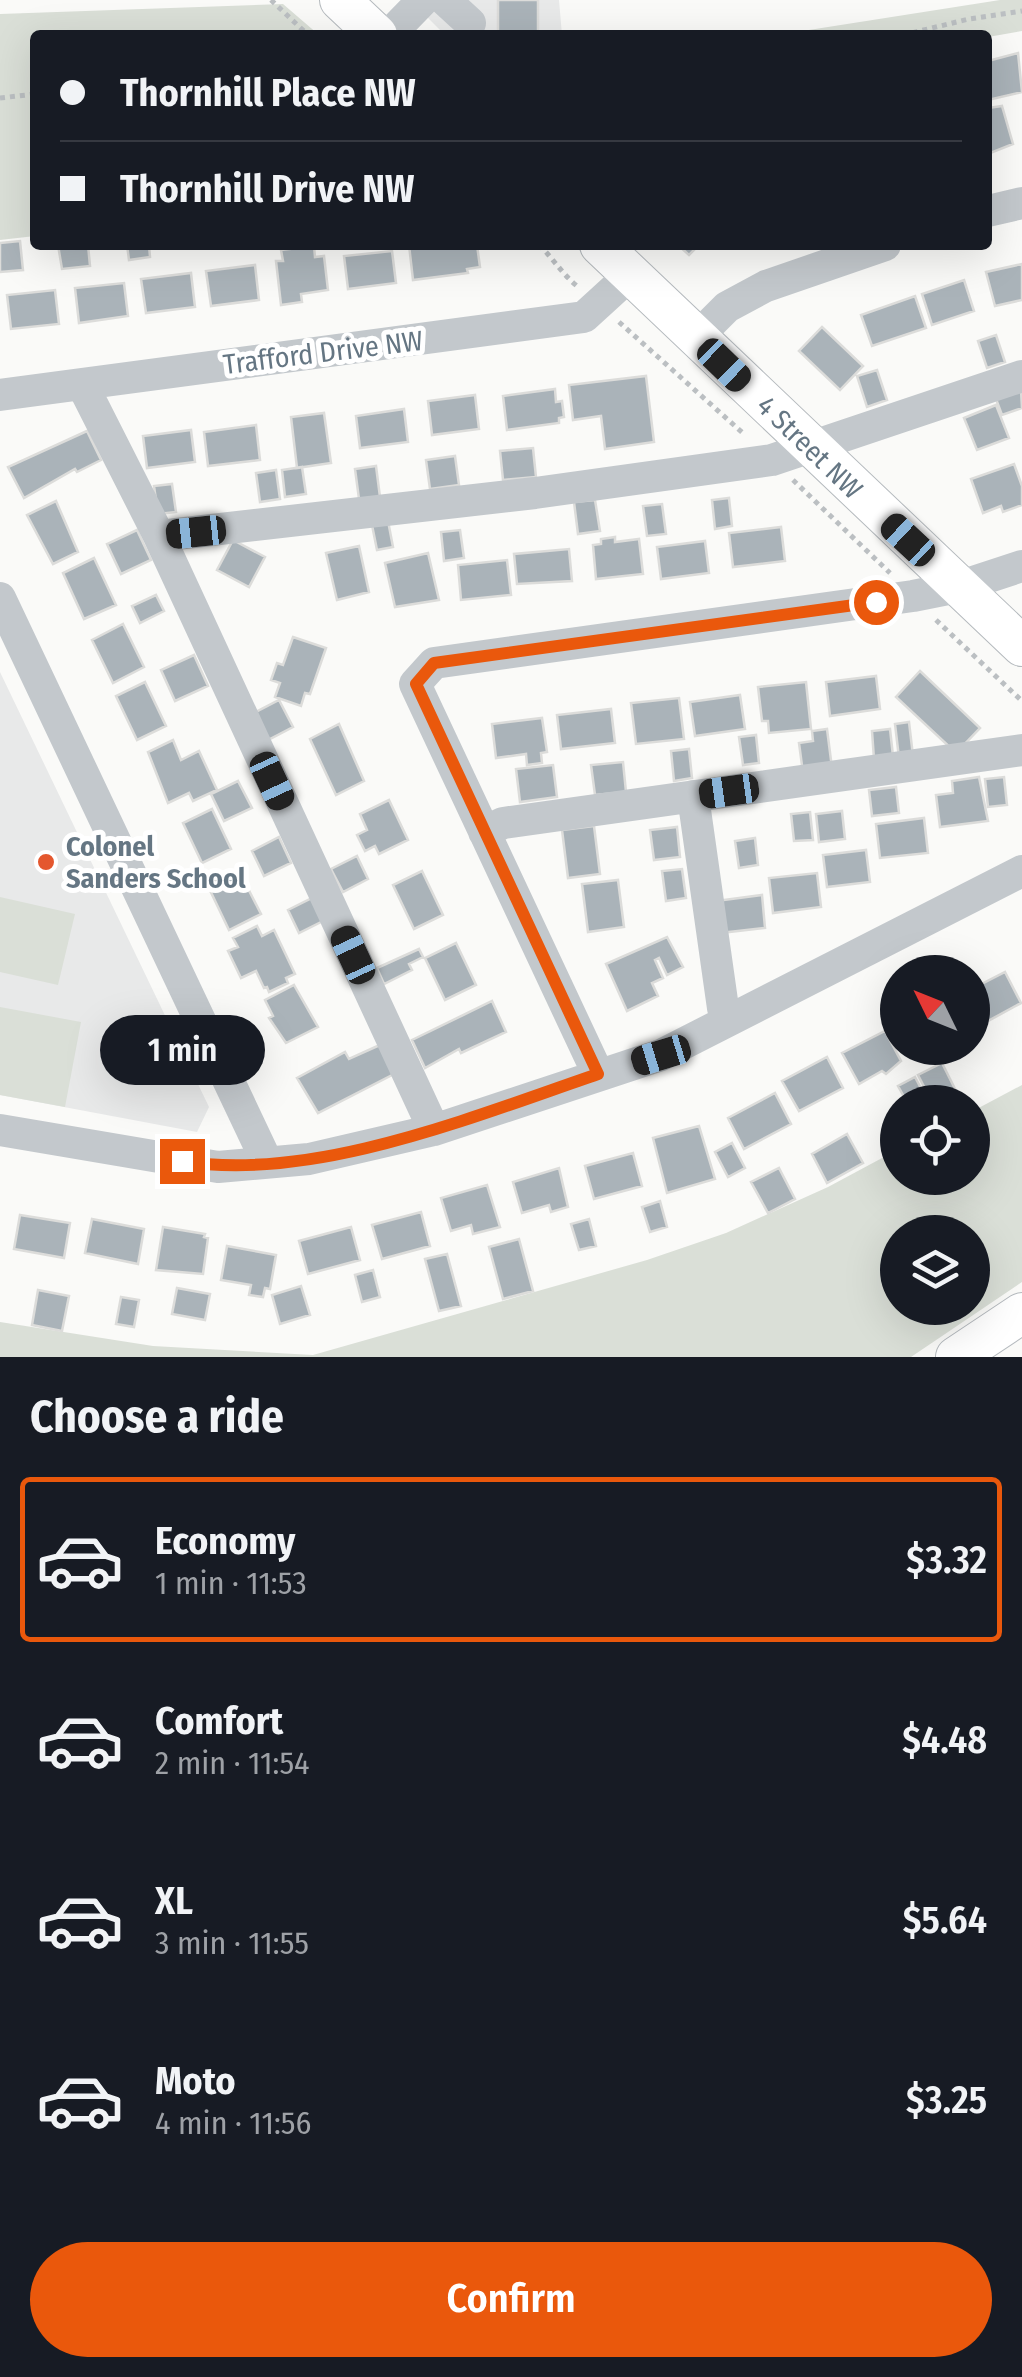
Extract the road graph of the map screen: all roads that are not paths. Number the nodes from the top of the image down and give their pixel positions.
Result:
1 (422, 0) edge
2 (445, 0) edge
3 (344, 2) edge
4 (470, 23) dead end
5 (372, 30) edge
6 (394, 30) edge
7 (1022, 203) edge
8 (992, 210) edge
9 (605, 250) edge
10 (870, 250) edge
11 (630, 275) junction
12 (696, 338) junction
13 (1022, 376) edge
14 (82, 384) junction
15 (0, 395) edge
16 (810, 448) junction
17 (158, 536) junction
18 (1022, 566) edge
19 (0, 598) edge
20 (946, 602) junction
21 (1022, 646) edge
22 (1022, 750) edge
23 (693, 796) junction
24 (484, 832) junction
25 (1022, 872) edge
26 (728, 1020) junction
27 (598, 1074) junction
28 (0, 1130) edge
29 (434, 1130) junction
30 (268, 1162) junction
31 (1022, 1314) edge
32 (956, 1357) edge

1 - 6 street
2 - 4 street
3 - 5 main road
7 - 8 street
9 - 11 main road, 4 Street NW
10 - 12 street
11 - 12 main road, 4 Street NW
11 - 14 street, Trafford Drive NW
12 - 16 main road, 4 Street NW
13 - 16 street
14 - 15 street, Trafford Drive NW
14 - 17 street
16 - 17 street
16 - 20 main road, 4 Street NW
17 - 29 street
18 - 20 street
19 - 30 street
20 - 21 main road, 4 Street NW
20 - 24 street
22 - 23 street
23 - 24 street
23 - 26 street
24 - 27 street
25 - 26 street
26 - 27 street
27 - 29 street
28 - 30 street
29 - 30 street
31 - 32 main road

